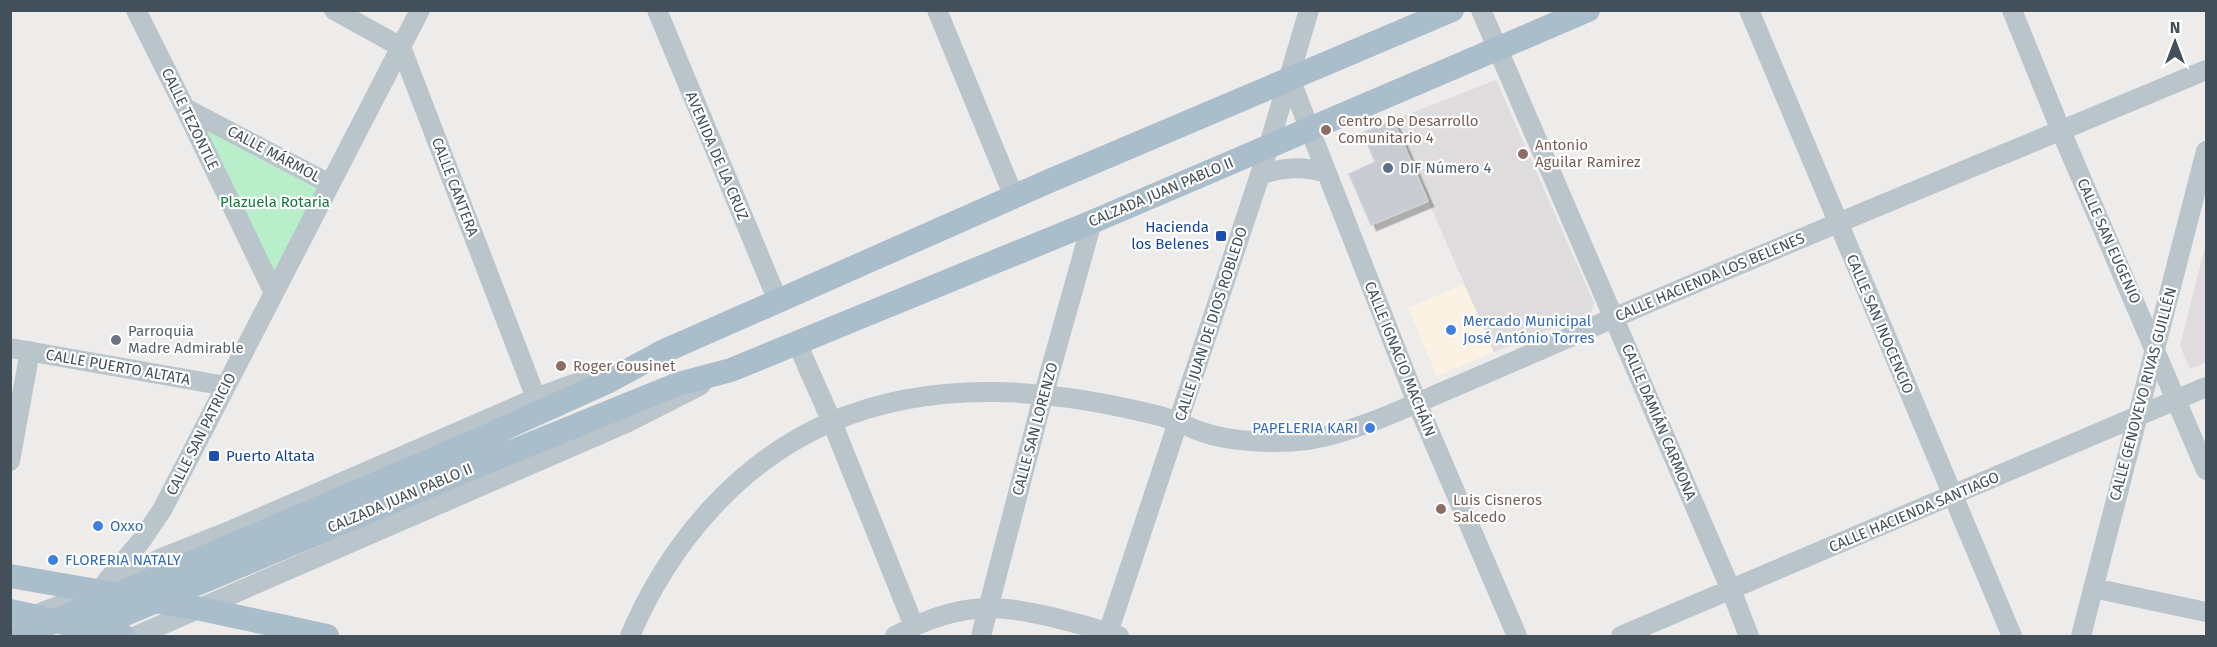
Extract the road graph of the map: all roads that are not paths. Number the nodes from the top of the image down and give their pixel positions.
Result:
1 (136, 10) edge
2 (334, 10) edge
3 (420, 10) edge
4 (657, 10) edge
5 (937, 10) edge
6 (1309, 10) edge
7 (1452, 10) edge
8 (1481, 10) edge
9 (1588, 10) edge
10 (1749, 10) edge
11 (2012, 10) edge
12 (401, 47) junction
13 (1498, 49) junction
14 (2206, 70) edge
15 (1290, 79) junction
16 (185, 108) junction
17 (1310, 129) junction
18 (2061, 131) junction
19 (1269, 145) junction
20 (2206, 151) edge
21 (1327, 173) junction
22 (1260, 175) junction
23 (330, 184) junction
24 (1014, 197) junction
25 (1092, 222) junction
26 (1838, 224) junction
27 (274, 293) junction
28 (778, 301) junction
29 (1614, 318) junction
30 (797, 343) junction
31 (10, 348) edge
32 (2156, 348) junction
33 (30, 351) junction
34 (662, 352) junction
35 (731, 370) junction
36 (226, 386) junction
37 (2206, 387) edge
38 (1044, 393) junction
39 (536, 398) junction
40 (2178, 399) junction
41 (1417, 403) junction
42 (2138, 416) junction
43 (832, 422) junction
44 (1178, 423) junction
45 (487, 449) junction
46 (10, 461) edge
47 (2206, 470) edge
48 (1953, 495) junction
49 (232, 530) junction
50 (10, 576) edge
51 (254, 585) junction
52 (2093, 588) junction
53 (1731, 590) junction
54 (98, 591) junction
55 (988, 608) junction
56 (201, 609) junction
57 (2206, 612) edge
58 (18, 622) edge
59 (914, 626) junction
60 (1112, 635) edge
61 (73, 636) edge
62 (123, 636) edge
63 (136, 636) edge
64 (327, 636) edge
65 (630, 636) edge
66 (895, 636) edge
67 (981, 636) edge
68 (1517, 636) edge
69 (1621, 636) edge
70 (1749, 636) edge
71 (2012, 636) edge
72 (2081, 636) edge

1 - 16 street, CALLE TEZONTLE
2 - 12 street
3 - 12 street, CALLE SAN PATRICIO
4 - 28 street, AVENIDA DE LA CRUZ
5 - 24 street
6 - 15 street, CALLE JUAN DE DIOS ROBLEDO
7 - 15 main road, CALZADA JUAN PABLO II
8 - 13 street, CALLE DAMIÁN CARMONA
9 - 13 main road, CALZADA JUAN PABLO II
10 - 26 street, CALLE SAN INOCENCIO
11 - 18 street, CALLE SAN EUGENIO
12 - 23 street, CALLE SAN PATRICIO
12 - 39 street, CALLE CANTERA
13 - 17 main road, CALZADA JUAN PABLO II
13 - 29 street, CALLE DAMIÁN CARMONA
14 - 18 street, CALLE HACIENDA LOS BELENES
15 - 17 street, CALLE IGNACIO MACHÁIN
15 - 19 street, CALLE JUAN DE DIOS ROBLEDO
15 - 24 main road, CALZADA JUAN PABLO II
16 - 23 street, CALLE MÁRMOL
16 - 27 street, CALLE TEZONTLE
17 - 19 main road, CALZADA JUAN PABLO II
17 - 21 street, CALLE IGNACIO MACHÁIN
18 - 26 street, CALLE HACIENDA LOS BELENES
18 - 32 street, CALLE SAN EUGENIO
19 - 22 street, CALLE JUAN DE DIOS ROBLEDO
19 - 25 main road, CALZADA JUAN PABLO II
20 - 32 street, CALLE GENOVEVO RIVAS GUILLÉN
21 - 22 street
21 - 41 street, CALLE IGNACIO MACHÁIN
22 - 44 street, CALLE JUAN DE DIOS ROBLEDO
23 - 27 street, CALLE SAN PATRICIO
24 - 28 main road, CALZADA JUAN PABLO II
25 - 30 main road, CALZADA JUAN PABLO II
25 - 38 street, CALLE SAN LORENZO
26 - 29 street, CALLE HACIENDA LOS BELENES
26 - 48 street, CALLE SAN INOCENCIO
27 - 36 street, CALLE SAN PATRICIO
28 - 34 main road, CALZADA JUAN PABLO II
29 - 41 street, CALLE HACIENDA LOS BELENES
29 - 53 street, CALLE DAMIÁN CARMONA
30 - 35 main road, CALZADA JUAN PABLO II
30 - 43 street
31 - 33 street, CALLE PUERTO ALTATA
32 - 40 street, CALLE SAN EUGENIO
32 - 42 street, CALLE GENOVEVO RIVAS GUILLÉN
33 - 36 street, CALLE PUERTO ALTATA
33 - 46 street
34 - 39 street, CALZADA JUAN PABLO II
34 - 45 main road, CALZADA JUAN PABLO II
35 - 45 main road, CALZADA JUAN PABLO II
35 - 51 street, CALZADA JUAN PABLO II
36 - 54 street, CALLE SAN PATRICIO
37 - 40 street, CALLE HACIENDA SANTIAGO
38 - 43 street, CALLE HACIENDA LOS BELENES
38 - 44 street, CALLE HACIENDA LOS BELENES
38 - 55 street, CALLE SAN LORENZO
39 - 49 street, CALZADA JUAN PABLO II
40 - 42 street, CALLE HACIENDA SANTIAGO
40 - 47 street, CALLE SAN EUGENIO
41 - 44 street, CALLE HACIENDA LOS BELENES
41 - 68 street, CALLE IGNACIO MACHÁIN
42 - 48 street, CALLE HACIENDA SANTIAGO
42 - 52 street, CALLE GENOVEVO RIVAS GUILLÉN
43 - 59 street
43 - 65 street, CALLE HACIENDA LOS BELENES
44 - 60 street, CALLE JUAN DE DIOS ROBLEDO
45 - 58 main road, CALZADA JUAN PABLO II, bridge
45 - 61 main road, CALZADA JUAN PABLO II, bridge
48 - 53 street, CALLE HACIENDA SANTIAGO
48 - 71 street, CALLE SAN INOCENCIO
49 - 51 street
49 - 54 street, CALZADA JUAN PABLO II
50 - 54 main road
51 - 56 street, CALZADA JUAN PABLO II
52 - 57 street
52 - 72 street, CALLE GENOVEVO RIVAS GUILLÉN
53 - 69 street, CALLE HACIENDA SANTIAGO
53 - 70 street, CALLE DAMIÁN CARMONA
54 - 56 main road
54 - 58 street, CALZADA JUAN PABLO II
55 - 59 street
55 - 60 street
55 - 67 street, CALLE SAN LORENZO
56 - 63 street, CALZADA JUAN PABLO II
56 - 64 main road
58 - 62 main road
59 - 66 street

